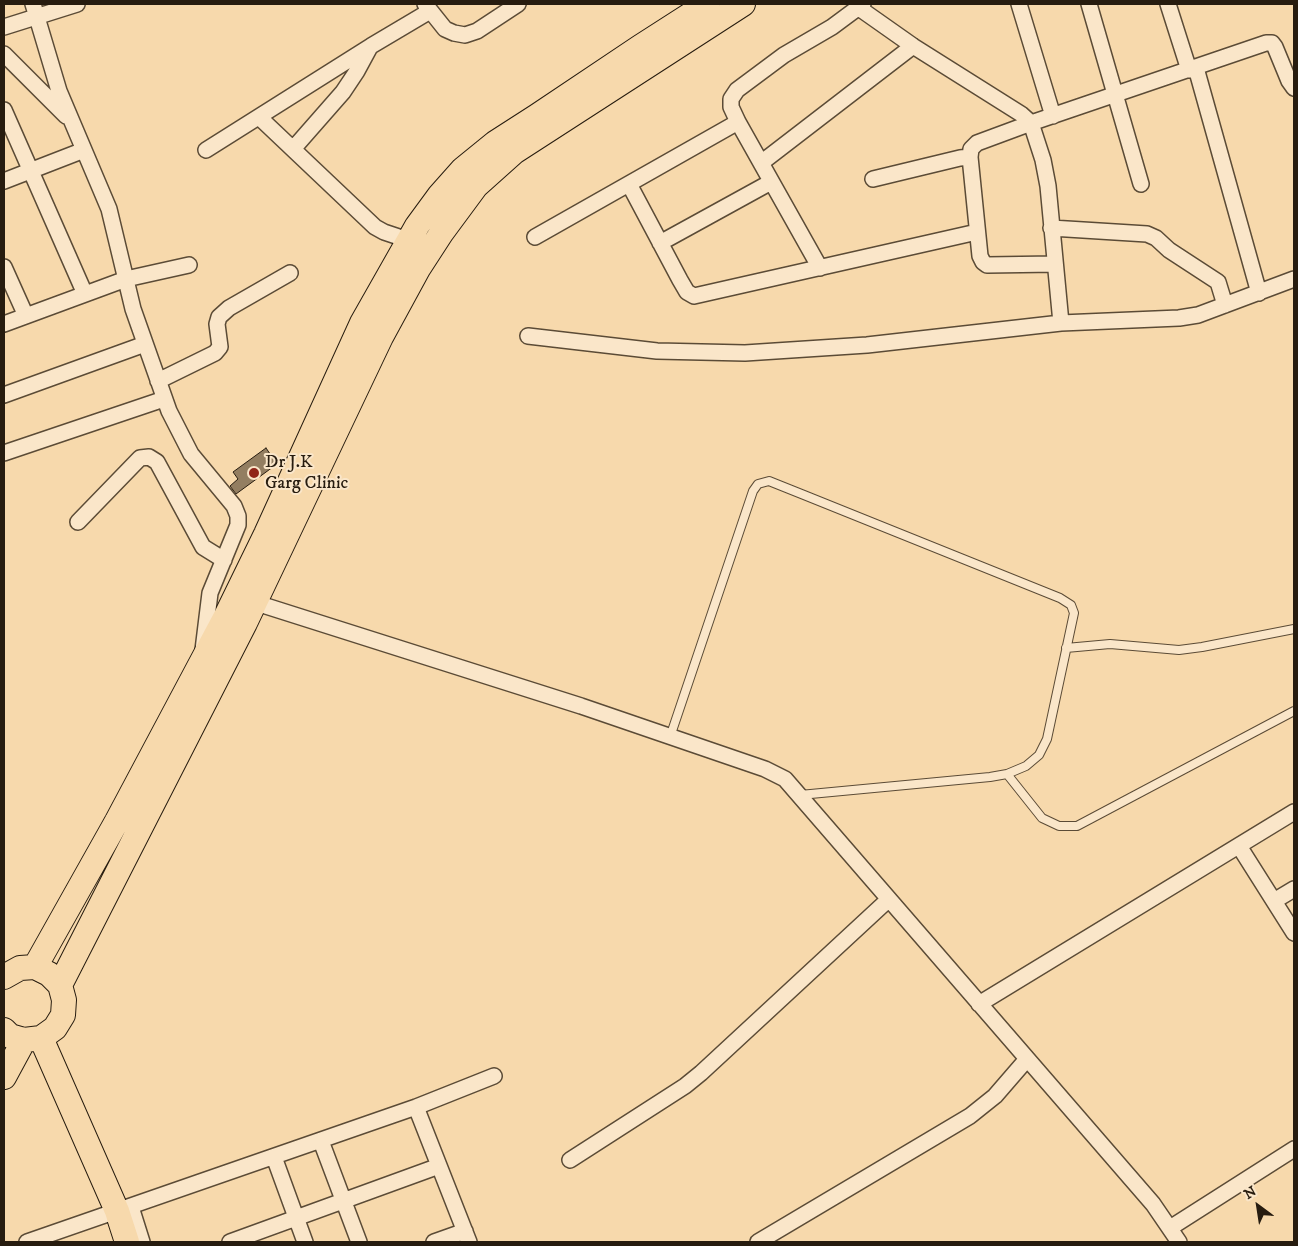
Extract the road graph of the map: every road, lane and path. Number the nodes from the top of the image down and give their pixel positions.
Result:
1 (518, 4) edge
2 (707, 4) edge
3 (743, 4) edge
4 (1019, 4) edge
5 (1089, 4) edge
6 (1168, 4) edge
7 (75, 5) edge
8 (861, 6) edge
9 (428, 7) edge
10 (35, 10) edge
11 (4, 27) edge
12 (371, 46) junction
13 (913, 46) junction
14 (4, 54) edge
15 (1193, 69) junction
16 (1294, 88) edge
17 (1115, 95) junction
18 (4, 110) edge
19 (1053, 116) junction
20 (259, 117) junction
21 (73, 122) junction
22 (738, 122) junction
23 (1031, 123) junction
24 (293, 149) junction
25 (84, 150) junction
26 (206, 150) dead end
27 (970, 156) junction
28 (761, 163) junction
29 (32, 170) junction
30 (873, 180) dead end
31 (4, 181) edge
32 (772, 182) junction
33 (629, 184) junction
34 (1141, 184) dead end
35 (1052, 228) junction
36 (977, 232) junction
37 (535, 237) dead end
38 (660, 243) junction
39 (405, 245) junction
40 (1055, 264) junction
41 (189, 265) dead end
42 (4, 267) edge
43 (820, 268) junction
44 (290, 273) dead end
45 (126, 279) junction
46 (1294, 279) edge
47 (1259, 292) junction
48 (85, 294) junction
49 (1225, 305) junction
50 (26, 316) junction
51 (4, 324) edge
52 (1061, 324) junction
53 (528, 336) dead end
54 (145, 344) junction
55 (158, 381) junction
56 (4, 394) edge
57 (164, 399) junction
58 (4, 453) edge
59 (78, 522) dead end
60 (224, 560) junction
61 (245, 599) junction
62 (1294, 629) edge
63 (1066, 648) junction
64 (202, 662) junction
65 (1294, 711) edge
66 (670, 736) junction
67 (1007, 774) junction
68 (800, 795) junction
69 (1294, 812) edge
70 (1239, 846) junction
71 (1294, 889) edge
72 (889, 899) junction
73 (1274, 901) junction
74 (1294, 932) edge
75 (35, 967) junction
76 (4, 977) edge
77 (60, 985) junction
78 (979, 1004) junction
79 (16, 1034) edge
80 (1027, 1060) junction
81 (494, 1076) dead end
82 (4, 1077) edge
83 (416, 1107) junction
84 (321, 1140) junction
85 (1294, 1148) edge
86 (274, 1157) junction
87 (570, 1160) dead end
88 (439, 1166) junction
89 (344, 1201) junction
90 (124, 1209) junction
91 (296, 1218) junction
92 (1170, 1228) junction
93 (467, 1237) edge
94 (249, 1239) edge
95 (27, 1242) edge
96 (127, 1242) edge
97 (142, 1242) edge
98 (230, 1242) edge
99 (304, 1242) edge
100 (359, 1242) edge
101 (434, 1242) edge
102 (758, 1242) edge
103 (1179, 1242) edge

1 - 9 street
2 - 39 main road
3 - 61 main road
4 - 19 street
5 - 17 street
6 - 15 street
7 - 10 street
8 - 13 street
8 - 22 street
9 - 12 street
10 - 11 street
10 - 21 street
12 - 20 street
12 - 24 street
13 - 23 street
13 - 28 street
14 - 21 street
15 - 16 street
15 - 17 street
15 - 47 street
17 - 19 street
17 - 34 street
18 - 29 street
19 - 23 street
20 - 24 street
20 - 26 street
21 - 25 street
22 - 28 street
22 - 33 street
23 - 27 street
23 - 35 street
24 - 39 street
25 - 29 street
25 - 45 street
27 - 30 street
27 - 36 street
28 - 32 street
29 - 31 street
29 - 48 street
32 - 38 street
32 - 43 street
33 - 37 street
33 - 38 street
35 - 40 street
35 - 49 street
36 - 40 street
36 - 43 street
38 - 43 street
39 - 61 main road
40 - 52 street
41 - 45 street
42 - 50 street
44 - 55 street
45 - 48 street
45 - 54 street
46 - 47 street
47 - 49 street
48 - 50 street
49 - 52 street
50 - 51 street
52 - 53 street
54 - 55 street
54 - 56 street
55 - 57 street
57 - 58 street
57 - 60 street
59 - 60 street
60 - 64 street
61 - 64 main road
61 - 66 street
61 - 77 main road
62 - 63 lane
63 - 66 lane
63 - 67 lane
64 - 75 main road
65 - 67 lane
66 - 68 street
67 - 68 lane
68 - 72 street
69 - 70 street
70 - 73 street
70 - 78 street
71 - 73 street
72 - 78 street
72 - 87 street
73 - 74 street
75 - 76 main road
75 - 77 main road
77 - 79 main road
78 - 80 street
79 - 82 main road
79 - 90 main road
80 - 92 street
80 - 102 street
81 - 83 street
83 - 84 street
83 - 88 street
84 - 86 street
84 - 89 street
85 - 92 street
86 - 90 street
86 - 91 street
88 - 89 street
88 - 93 street
89 - 91 street
89 - 100 street
90 - 95 street
90 - 96 main road
90 - 97 street
91 - 94 street
91 - 99 street
92 - 103 street
93 - 101 street
94 - 98 street

